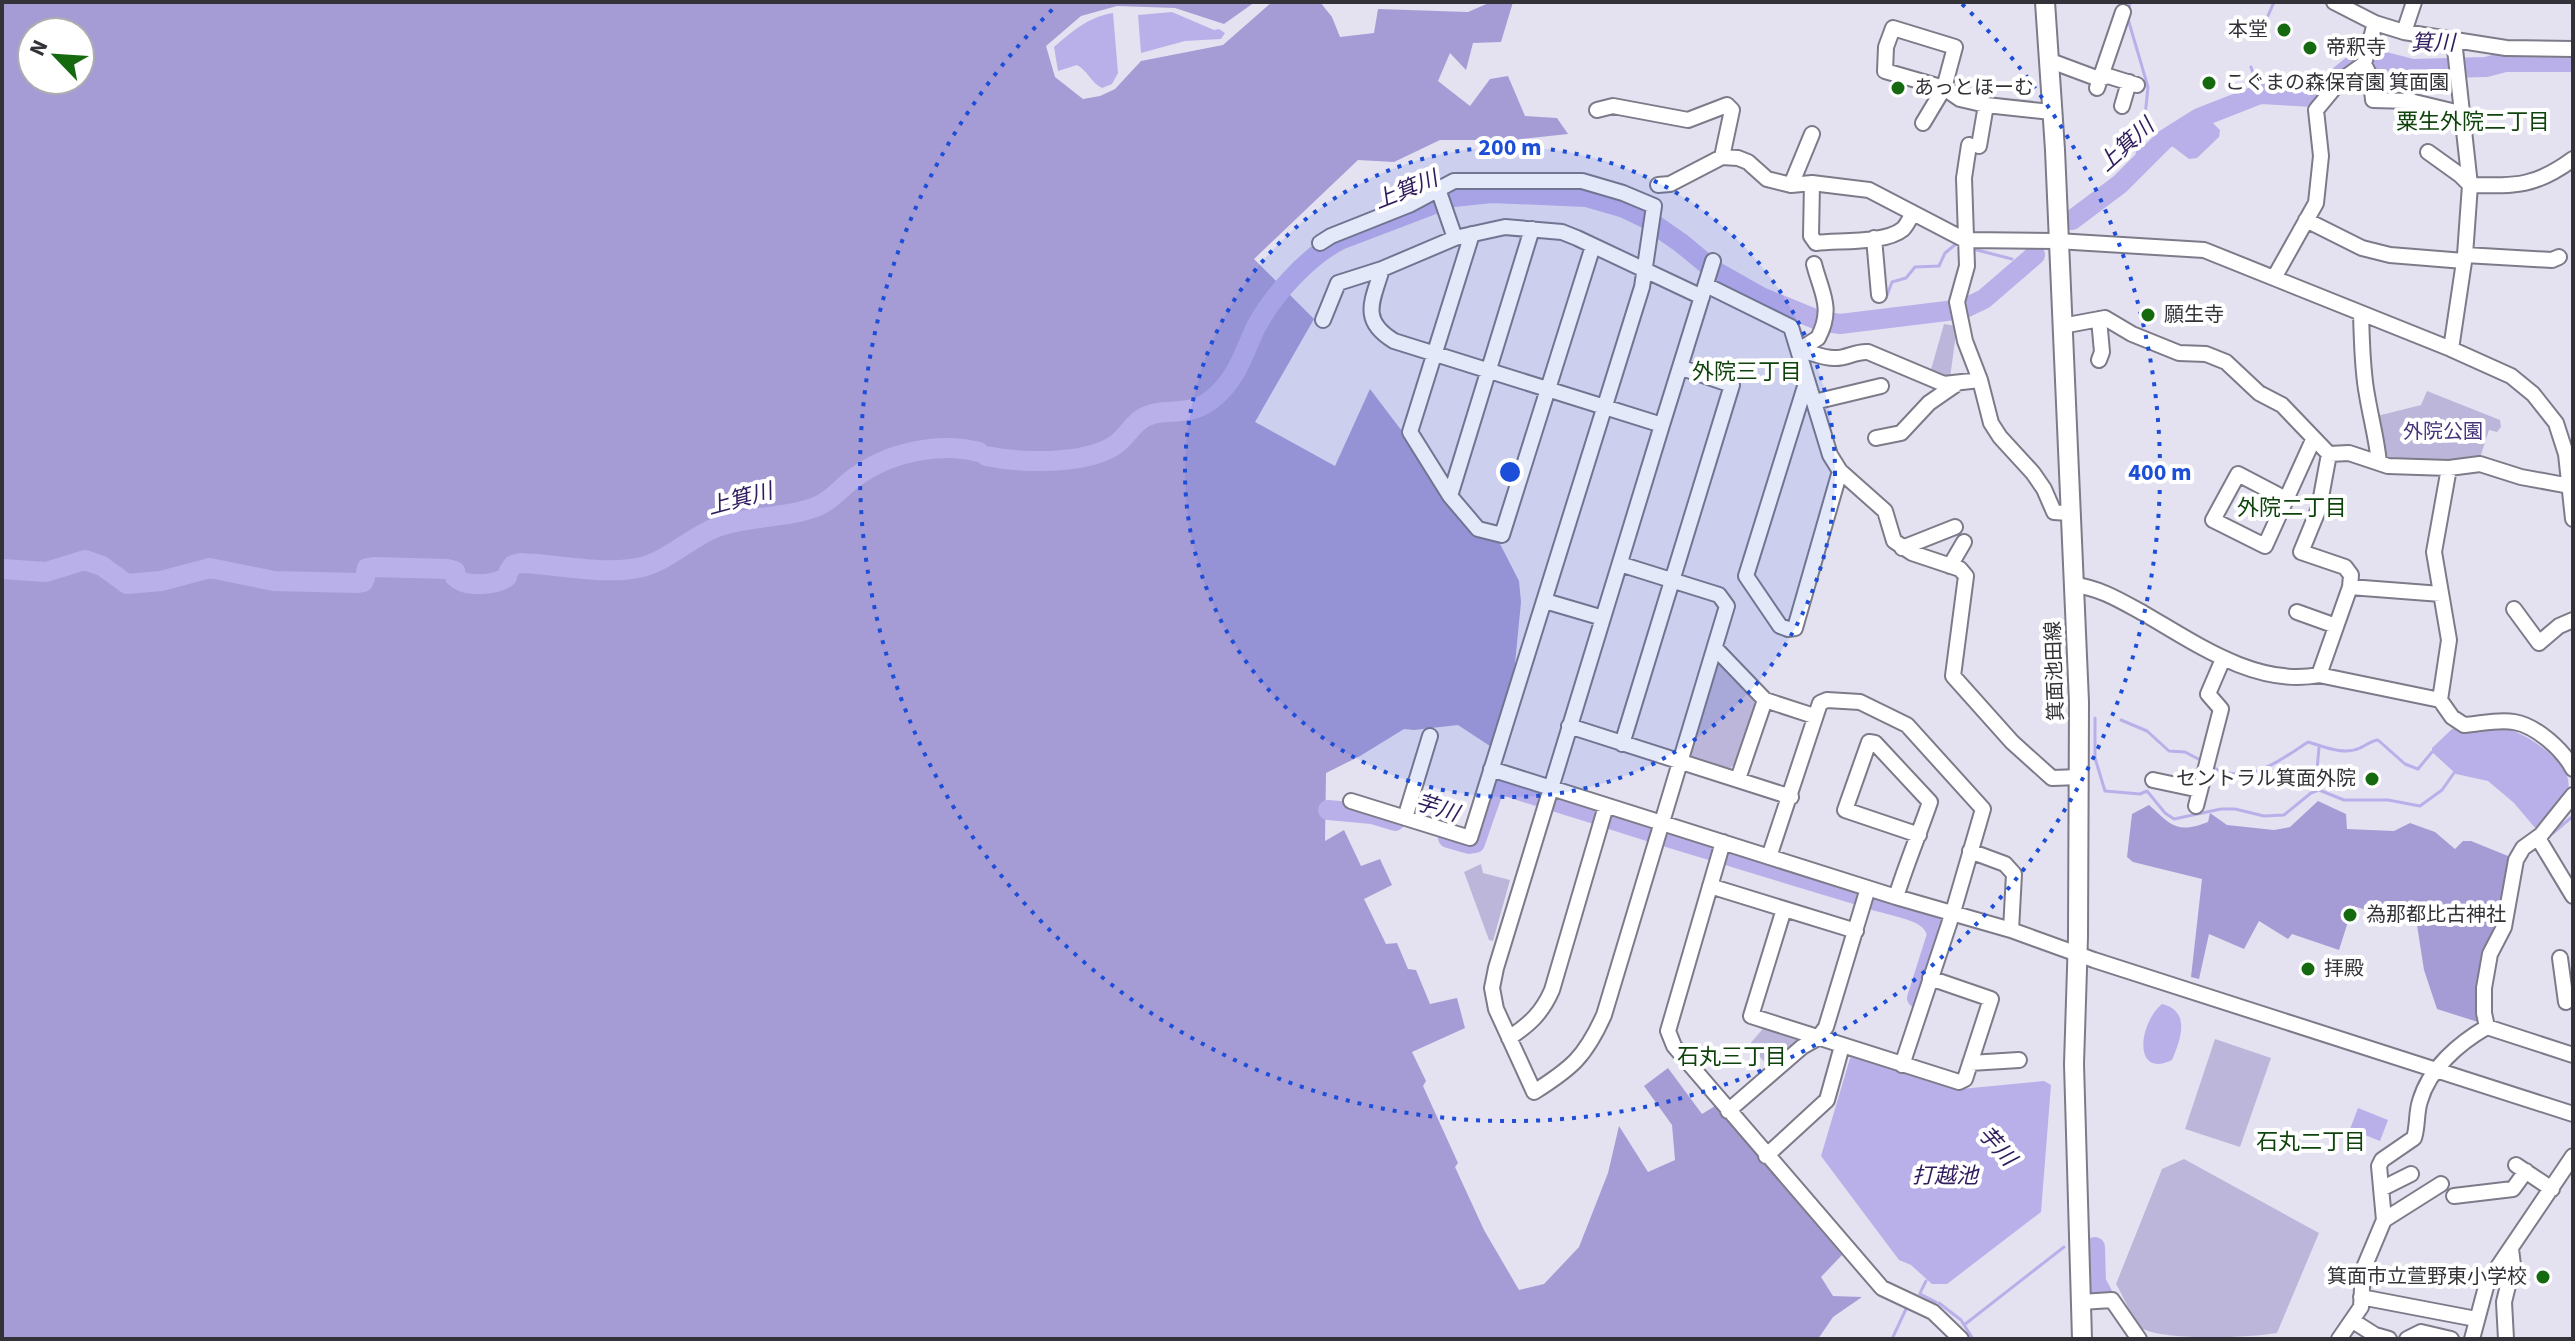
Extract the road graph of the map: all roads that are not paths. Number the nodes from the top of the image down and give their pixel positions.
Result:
1 (2045, 2) edge
2 (2334, 2) edge
3 (2414, 2) edge
4 (2104, 18) dead end
5 (2375, 23) junction
6 (2404, 32) junction
7 (2454, 40) junction
8 (2573, 49) edge
9 (2048, 60) junction
10 (2365, 60) junction
11 (2098, 84) junction
12 (1944, 88) junction
13 (1986, 105) junction
14 (2122, 106) dead end
15 (1597, 110) dead end
16 (2051, 112) junction
17 (2460, 113) junction
18 (1923, 123) dead end
19 (1812, 134) dead end
20 (2428, 152) dead end
21 (1722, 157) junction
22 (2573, 159) edge
23 (1812, 183) junction
24 (1658, 185) dead end
25 (1791, 185) junction
26 (2470, 185) junction
27 (1441, 197) junction
28 (1913, 213) junction
29 (2306, 220) junction
30 (1532, 229) junction
31 (1472, 234) junction
32 (1455, 238) junction
33 (1874, 238) junction
34 (1965, 240) junction
35 (2057, 241) junction
36 (1320, 243) dead end
37 (1593, 246) junction
38 (2559, 257) dead end
39 (2464, 258) junction
40 (1814, 264) dead end
41 (1382, 269) junction
42 (1645, 270) junction
43 (1709, 276) junction
44 (2274, 278) junction
45 (1879, 295) dead end
46 (2361, 314) junction
47 (2099, 319) junction
48 (1323, 320) dead end
49 (2062, 326) junction
50 (2451, 349) junction
51 (1799, 350) junction
52 (1434, 354) junction
53 (2099, 360) dead end
54 (1682, 368) junction
55 (1488, 372) junction
56 (1807, 380) junction
57 (1980, 380) junction
58 (1955, 384) junction
59 (1881, 386) dead end
60 (1548, 388) junction
61 (1814, 402) junction
62 (1605, 406) junction
63 (1662, 425) junction
64 (1876, 438) dead end
65 (2313, 440) junction
66 (2329, 454) junction
67 (2379, 463) junction
68 (2449, 468) junction
69 (1840, 471) junction
70 (2570, 486) junction
71 (1450, 496) junction
72 (2286, 499) junction
73 (2069, 513) junction
74 (2573, 519) edge
75 (1955, 527) dead end
76 (1964, 542) dead end
77 (1902, 548) junction
78 (1620, 564) junction
79 (1950, 566) junction
80 (1673, 580) junction
81 (2075, 585) junction
82 (2350, 587) junction
83 (2441, 594) junction
84 (1545, 601) junction
85 (2514, 609) dead end
86 (2297, 612) dead end
87 (1603, 618) junction
88 (2573, 620) edge
89 (2336, 626) junction
90 (1715, 648) junction
91 (2223, 659) junction
92 (2319, 675) junction
93 (1765, 700) junction
94 (2440, 700) junction
95 (1814, 716) junction
96 (1569, 726) junction
97 (1430, 736) dead end
98 (1622, 744) junction
99 (1679, 762) junction
100 (1491, 769) junction
101 (2573, 769) edge
102 (2080, 777) junction
103 (1738, 779) junction
104 (2153, 780) dead end
105 (1550, 788) junction
106 (2200, 790) junction
107 (2573, 795) edge
108 (1791, 797) junction
109 (1351, 801) dead end
110 (1606, 806) junction
111 (2196, 806) dead end
112 (1405, 818) junction
113 (1661, 823) junction
114 (1919, 835) junction
115 (2538, 838) junction
116 (1721, 850) junction
117 (1970, 851) junction
118 (1769, 857) junction
119 (1710, 886) junction
120 (1868, 888) junction
121 (2573, 896) edge
122 (1896, 897) junction
123 (1784, 909) junction
124 (1953, 912) junction
125 (2011, 930) junction
126 (1856, 931) junction
127 (2078, 953) junction
128 (2565, 967) edge
129 (1930, 978) junction
130 (2566, 1002) dead end
131 (2487, 1027) junction
132 (1509, 1038) junction
133 (1818, 1038) junction
134 (1842, 1046) junction
135 (2573, 1055) edge
136 (2019, 1060) dead end
137 (1970, 1063) junction
138 (1902, 1065) junction
139 (2435, 1070) junction
140 (1728, 1111) junction
141 (2573, 1114) edge
142 (1766, 1156) junction
143 (2573, 1156) edge
144 (2411, 1174) dead end
145 (2441, 1184) dead end
146 (2381, 1189) junction
147 (2552, 1189) junction
148 (2454, 1196) dead end
149 (2384, 1220) junction
150 (2511, 1249) junction
151 (2361, 1297) junction
152 (2081, 1302) junction
153 (2476, 1319) junction
154 (2353, 1321) junction
155 (1961, 1339) edge
156 (2082, 1339) edge
157 (2139, 1339) edge
158 (2339, 1339) edge
159 (2389, 1339) edge
160 (2407, 1339) edge
161 (2451, 1339) edge
162 (2472, 1339) edge
163 (2506, 1339) edge

1 - 9 main road, 箕面池田線
2 - 5 street
3 - 6 street
4 - 11 street
5 - 6 street
5 - 10 street
6 - 7 street
7 - 8 street
7 - 17 street
9 - 11 street
9 - 16 main road, 箕面池田線
10 - 17 street
10 - 29 street
11 - 14 street
12 - 12 street
12 - 13 street
12 - 18 street
13 - 16 street
13 - 34 street
15 - 21 street
16 - 35 main road, 箕面池田線
17 - 26 street
19 - 25 street
20 - 26 street
21 - 24 street
21 - 25 street
22 - 26 street
23 - 25 street
23 - 28 street
23 - 33 street
26 - 39 street
27 - 32 street
27 - 36 street
27 - 42 street
28 - 33 street
28 - 34 street
29 - 39 street
29 - 44 street
30 - 31 street
30 - 37 street
30 - 55 street
31 - 32 street
31 - 52 street
32 - 41 street
33 - 45 street
34 - 35 street
34 - 57 street
35 - 44 street
35 - 49 main road, 箕面池田線
37 - 42 street
37 - 60 street
38 - 39 street
39 - 50 street
40 - 51 street
41 - 48 street
41 - 52 street
42 - 43 street
42 - 62 street
43 - 51 street
43 - 54 street
44 - 46 street
46 - 50 street
46 - 67 street
47 - 49 street
47 - 53 street
47 - 65 street
49 - 73 main road, 箕面池田線
50 - 70 street
51 - 56 street
51 - 58 street
52 - 55 street
52 - 71 street
54 - 63 street
54 - 80 street
55 - 60 street
55 - 71 street
56 - 61 street
56 - 69 street
57 - 58 street
57 - 73 street
58 - 64 street
59 - 61 street
60 - 62 street
60 - 71 street
61 - 69 street
62 - 63 street
62 - 84 street
63 - 78 street
65 - 66 street
65 - 72 street
66 - 67 street
66 - 82 street
67 - 68 street
68 - 70 street
68 - 83 street
69 - 77 street
70 - 74 street
72 - 72 street
73 - 81 main road, 箕面池田線
75 - 77 street
76 - 79 street
77 - 79 street
78 - 80 street
78 - 87 street
79 - 102 street
80 - 90 street
80 - 98 street
81 - 91 street
81 - 102 main road, 箕面池田線
82 - 83 street
82 - 89 street
83 - 94 street
84 - 87 street
84 - 100 street
85 - 88 street
86 - 89 street
87 - 96 street
89 - 92 street
90 - 93 street
90 - 99 street
91 - 92 street
91 - 106 street
92 - 94 street
93 - 95 street
93 - 103 street
94 - 101 street
95 - 108 street
95 - 117 street
96 - 98 street
96 - 105 street
97 - 112 street
98 - 99 street
99 - 103 street
99 - 113 street
100 - 105 street
100 - 112 street
102 - 127 main road, 箕面池田線
103 - 108 street
104 - 106 street
105 - 110 street
105 - 132 street
106 - 111 street
107 - 115 street
108 - 118 street
109 - 112 street
110 - 113 street
110 - 132 street
113 - 116 street
113 - 132 street
114 - 114 street
114 - 122 street
115 - 121 street
115 - 131 street
116 - 118 street
116 - 119 street
117 - 124 street
117 - 125 street
118 - 120 street
119 - 123 street
119 - 140 street
120 - 122 street
120 - 126 street
122 - 124 street
123 - 126 street
123 - 133 street
124 - 125 street
124 - 129 street
125 - 127 street
126 - 133 street
127 - 139 street
127 - 152 main road, 箕面池田線
128 - 130 street
129 - 137 street
129 - 138 street
131 - 135 street
131 - 139 street
133 - 134 street
133 - 140 street
134 - 138 street
134 - 142 street
136 - 137 street
137 - 138 street
139 - 141 street
139 - 146 street
140 - 142 street
142 - 155 street
143 - 147 street
144 - 146 street
145 - 149 street
146 - 149 street
147 - 148 street
147 - 150 street
149 - 151 street
150 - 153 street
150 - 163 street
151 - 153 street
151 - 154 street
152 - 156 main road, 箕面池田線
152 - 157 street
153 - 162 street
154 - 158 street
154 - 159 street
160 - 161 street

